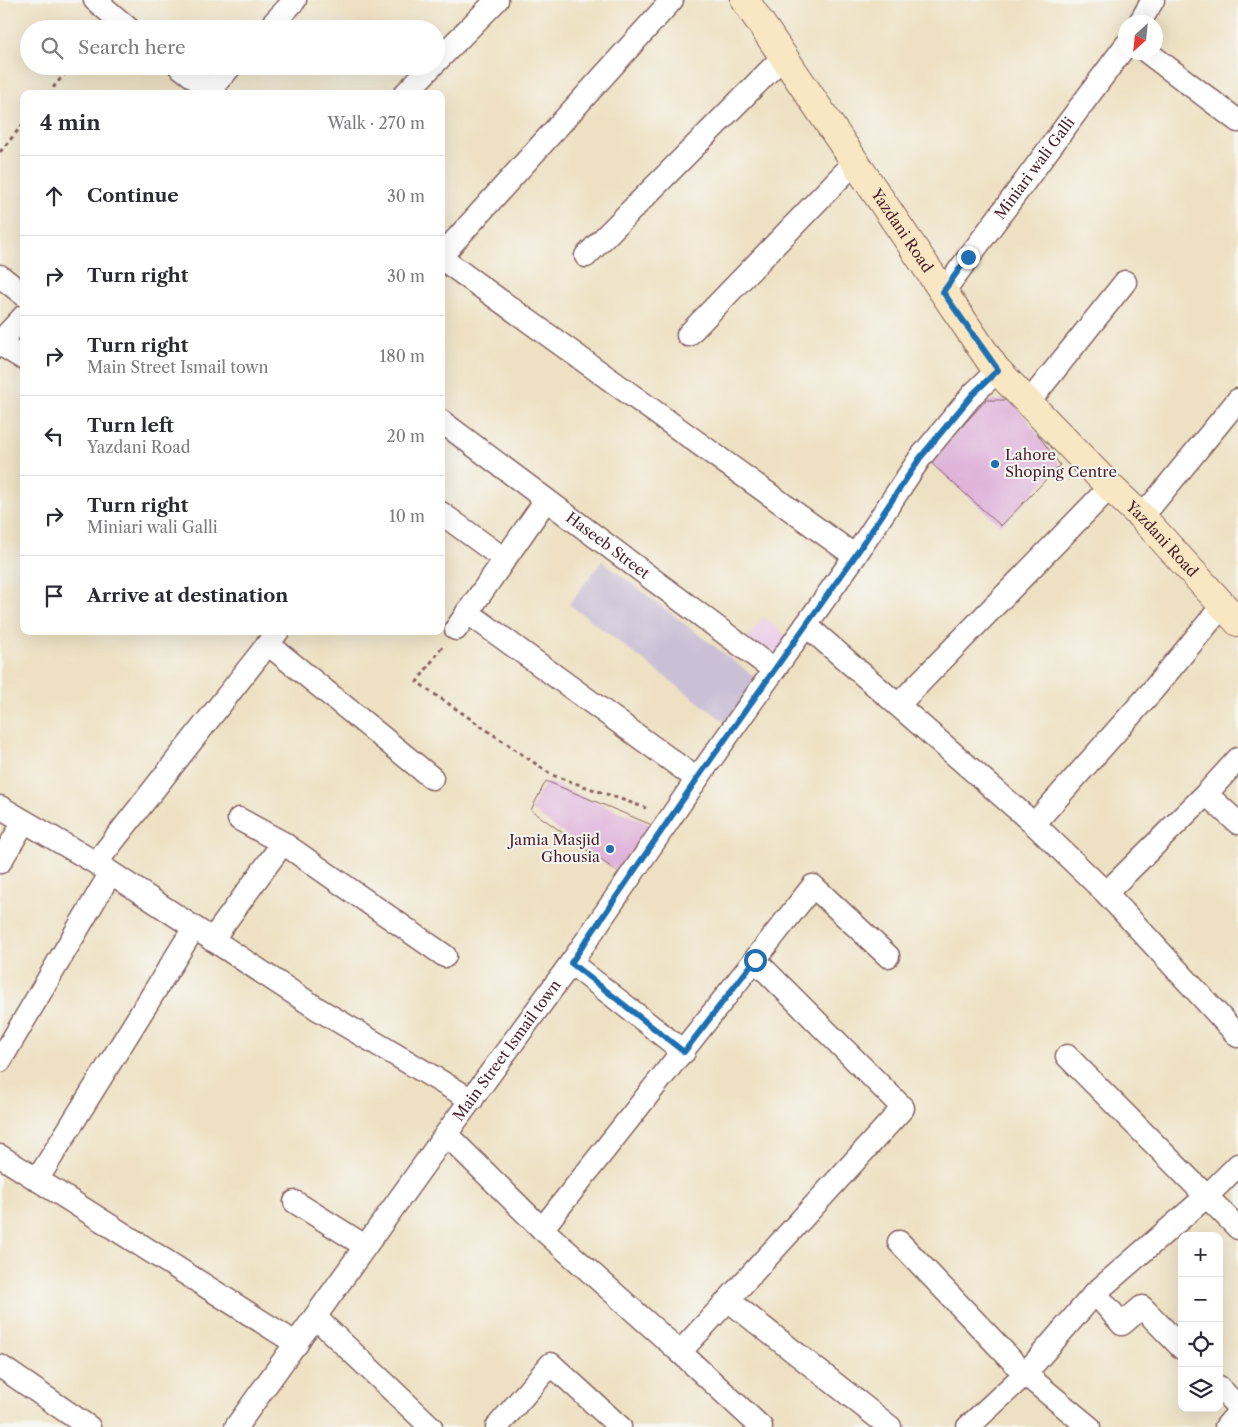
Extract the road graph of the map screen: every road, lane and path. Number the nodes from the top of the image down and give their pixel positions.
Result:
1 (95, 0) edge
2 (295, 0) edge
3 (497, 0) edge
4 (672, 0) edge
5 (745, 0) edge
6 (1153, 0) edge
7 (1144, 15) edge
8 (118, 20) edge
9 (276, 20) edge
10 (445, 53) edge
11 (1118, 56) edge
12 (782, 58) junction
13 (1158, 60) edge
14 (64, 75) edge
15 (190, 75) edge
16 (224, 75) edge
17 (423, 75) edge
18 (51, 90) edge
19 (208, 90) edge
20 (212, 90) edge
21 (409, 90) edge
22 (1238, 121) edge
23 (20, 128) edge
24 (0, 152) edge
25 (854, 163) junction
26 (445, 253) edge
27 (586, 256) dead end
28 (445, 260) edge
29 (0, 276) edge
30 (1125, 282) dead end
31 (20, 292) edge
32 (943, 292) junction
33 (20, 320) edge
34 (688, 335) dead end
35 (0, 343) edge
36 (20, 356) edge
37 (998, 370) junction
38 (1238, 400) edge
39 (1029, 402) junction
40 (445, 424) edge
41 (1110, 488) junction
42 (546, 500) junction
43 (445, 516) edge
44 (1142, 517) junction
45 (855, 556) junction
46 (504, 559) junction
47 (1231, 614) edge
48 (462, 620) junction
49 (806, 625) junction
50 (273, 638) edge
51 (774, 670) junction
52 (899, 704) junction
53 (1238, 759) edge
54 (432, 778) dead end
55 (697, 779) junction
56 (1206, 794) junction
57 (0, 807) edge
58 (670, 817) junction
59 (239, 819) dead end
60 (24, 822) junction
61 (1238, 823) edge
62 (1034, 824) junction
63 (284, 844) junction
64 (0, 862) edge
65 (103, 868) junction
66 (1106, 893) junction
67 (203, 934) junction
68 (445, 956) dead end
69 (888, 956) dead end
70 (755, 960) junction
71 (571, 963) junction
72 (1238, 1036) edge
73 (684, 1052) junction
74 (1067, 1056) dead end
75 (0, 1061) edge
76 (472, 1100) junction
77 (446, 1134) junction
78 (0, 1156) edge
79 (1238, 1165) edge
80 (37, 1180) junction
81 (1208, 1195) junction
82 (296, 1202) dead end
83 (1238, 1228) edge
84 (542, 1229) junction
85 (899, 1242) dead end
86 (365, 1246) junction
87 (1095, 1292) junction
88 (728, 1300) junction
89 (314, 1317) junction
90 (298, 1344) junction
91 (1178, 1344) edge
92 (680, 1352) junction
93 (0, 1366) edge
94 (1025, 1374) junction
95 (1223, 1392) edge
96 (1238, 1407) edge
97 (1238, 1413) edge
98 (89, 1427) edge
99 (236, 1427) edge
100 (431, 1427) edge
101 (497, 1427) edge
102 (620, 1427) edge
103 (761, 1427) edge
104 (890, 1427) edge
105 (968, 1427) edge
106 (1089, 1427) edge
107 (1226, 1427) edge

1 - 8 street
2 - 9 street
3 - 10 street
4 - 26 street
5 - 12 street, Yazdani Road
6 - 7 street
11 - 32 street, Miniari wali Galli
12 - 25 street, Yazdani Road
12 - 27 street
13 - 22 street
14 - 18 path
15 - 19 street
16 - 20 street
17 - 21 street
23 - 24 path
25 - 32 street, Yazdani Road
25 - 34 street
28 - 45 street
29 - 31 street
30 - 39 street
32 - 37 street, Yazdani Road
33 - 35 street
35 - 36 street
37 - 39 street, Yazdani Road
37 - 45 street, Main Street Ismail town
38 - 44 street
39 - 41 street, Yazdani Road
40 - 42 street, Haseeb Street
41 - 44 street, Yazdani Road
41 - 52 street
42 - 46 street
42 - 51 street, Haseeb Street
43 - 46 street
44 - 47 street, Yazdani Road
45 - 49 street, Main Street Ismail town
46 - 48 street
47 - 62 street
48 - 55 street
48 - 58 path
49 - 51 street, Main Street Ismail town
49 - 52 street
50 - 54 street
50 - 65 street
51 - 55 street, Main Street Ismail town
52 - 62 street
53 - 56 street
55 - 58 street, Main Street Ismail town
56 - 61 street
56 - 66 street
57 - 60 street
58 - 71 street, Main Street Ismail town
59 - 63 street
60 - 64 street
60 - 65 street
62 - 66 street
63 - 67 street
63 - 68 street
65 - 67 street
65 - 75 street
66 - 72 street
67 - 76 street
67 - 80 street
69 - 70 street
70 - 73 street
70 - 88 street
71 - 73 street
71 - 76 street, Main Street Ismail town
73 - 84 street
74 - 81 street
76 - 77 street, Main Street Ismail town
77 - 84 street
77 - 86 street, Main Street Ismail town
78 - 80 street
79 - 81 street
80 - 90 street
81 - 83 street
81 - 87 street
82 - 86 street
84 - 92 street
85 - 94 street
86 - 89 street, Main Street Ismail town
87 - 91 street
87 - 94 street
88 - 92 street
88 - 104 street
89 - 90 street, Main Street Ismail town
89 - 100 street
90 - 99 street, Main Street Ismail town
92 - 103 street
93 - 98 street
94 - 105 street
94 - 106 street
95 - 96 street
97 - 107 street
101 - 102 street

